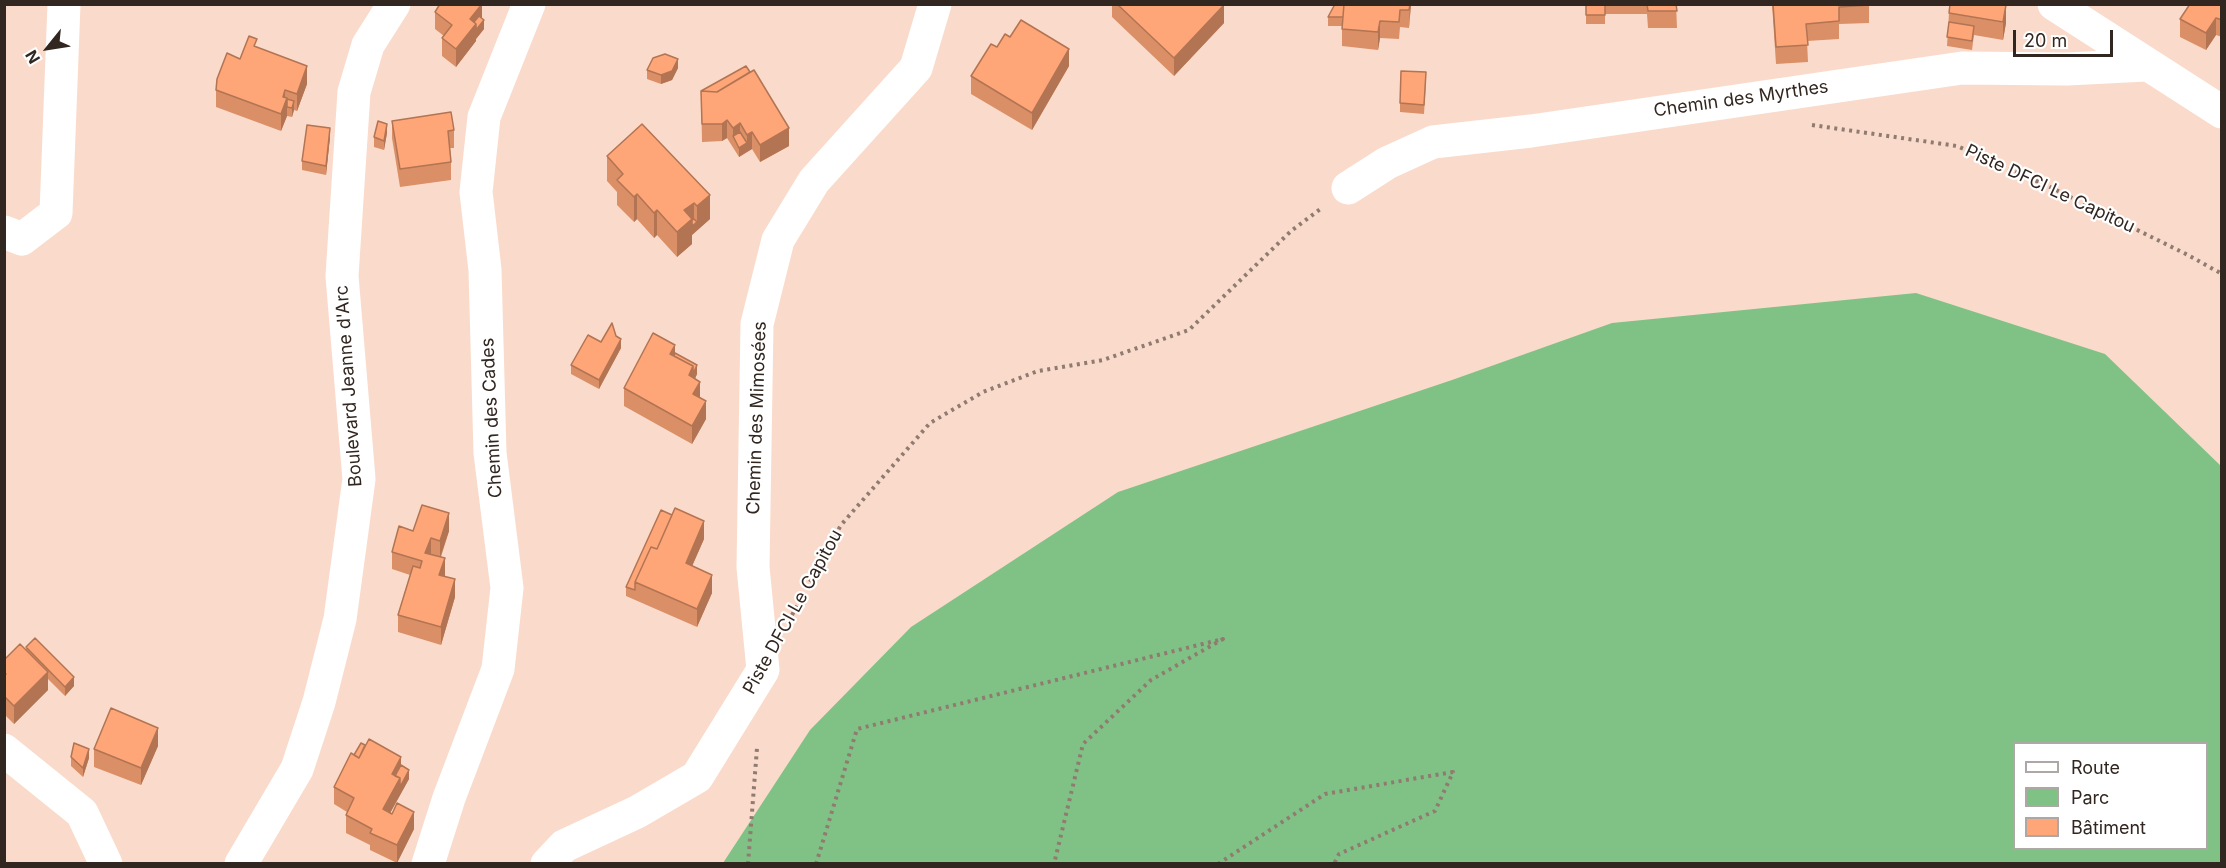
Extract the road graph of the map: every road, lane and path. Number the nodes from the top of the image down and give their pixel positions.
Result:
1 (64, 4) edge
2 (394, 4) edge
3 (529, 4) edge
4 (935, 4) edge
5 (2054, 4) edge
6 (2146, 65) junction
7 (2222, 112) edge
8 (1810, 125) dead end
9 (1348, 188) joint
10 (4, 232) edge
11 (2222, 274) edge
12 (790, 619) dead end
13 (764, 670) joint
14 (758, 741) dead end
15 (4, 750) edge
16 (106, 864) edge
17 (241, 864) edge
18 (428, 864) edge
19 (547, 864) edge
20 (748, 864) edge
21 (816, 864) edge
22 (1054, 864) edge
23 (1218, 864) edge
24 (1334, 864) edge

1 - 10 street
2 - 17 street, Boulevard Jeanne d'Arc
3 - 18 street, Chemin des Cades
4 - 13 street, Chemin des Mimosées
5 - 6 street
6 - 7 street
6 - 9 street, Chemin des Myrthes
8 - 11 path, Piste DFCI Le Capitou
9 - 12 path, Piste DFCI Le Capitou
13 - 19 street, Piste DFCI Le Capitou
14 - 20 path
15 - 16 street
21 - 22 path
23 - 24 path

